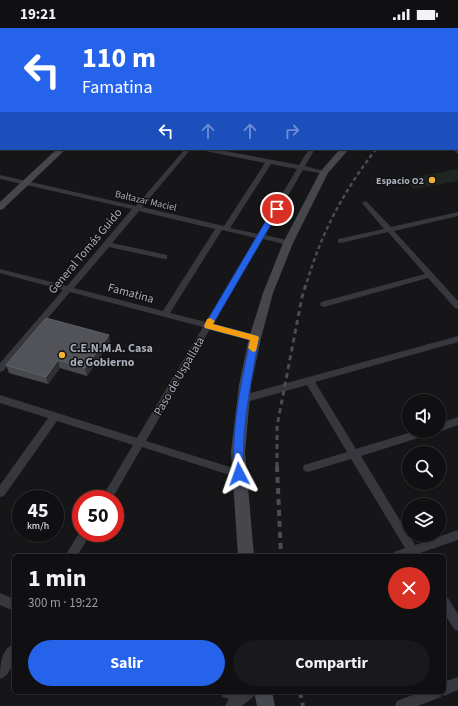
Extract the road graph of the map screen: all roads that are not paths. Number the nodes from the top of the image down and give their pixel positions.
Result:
1 (61, 150) edge
2 (187, 150) edge
3 (210, 150) edge
4 (311, 150) edge
5 (344, 150) edge
6 (269, 162) junction
7 (301, 168) junction
8 (324, 172) junction
9 (0, 177) edge
10 (27, 183) junction
11 (365, 203) dead end
12 (0, 207) edge
13 (137, 208) junction
14 (457, 215) edge
15 (224, 228) junction
16 (389, 230) junction
17 (260, 236) junction
18 (341, 241) dead end
19 (288, 243) junction
20 (107, 244) junction
21 (164, 257) dead end
22 (0, 271) edge
23 (430, 275) junction
24 (69, 289) junction
25 (324, 304) dead end
26 (458, 306) edge
27 (165, 314) junction
28 (208, 326) junction
29 (255, 338) junction
30 (458, 339) edge
31 (0, 369) edge
32 (309, 380) junction
33 (0, 399) edge
34 (243, 399) junction
35 (55, 416) junction
36 (458, 421) edge
37 (446, 425) edge
38 (406, 438) edge
39 (140, 443) junction
40 (354, 455) junction
41 (308, 468) dead end
42 (239, 474) junction
43 (111, 490) edge
44 (0, 493) edge
45 (458, 535) edge
46 (80, 542) edge
47 (414, 553) edge
48 (72, 554) edge
49 (246, 554) edge
50 (0, 599) edge
51 (12, 604) edge
52 (446, 605) edge
53 (458, 625) edge
54 (12, 653) edge
55 (0, 673) edge
56 (458, 683) edge
57 (446, 688) edge
58 (263, 694) edge
59 (431, 694) edge
60 (266, 706) edge
61 (402, 706) edge

1 - 10 main road
2 - 13 street, General Tomás Guido
3 - 6 street
4 - 7 street, Paso de Uspallata
5 - 8 main road
6 - 7 street
6 - 15 street
7 - 8 street
7 - 17 street, Paso de Uspallata
8 - 19 main road
9 - 10 street, Baltazar Maciel
10 - 12 main road
10 - 13 street, Baltazar Maciel
11 - 16 street
13 - 15 street, Baltazar Maciel
13 - 20 street, General Tomás Guido
14 - 16 street
15 - 17 street, Baltazar Maciel
15 - 27 street
16 - 18 street
16 - 23 street
17 - 19 street, Baltazar Maciel
17 - 28 street, Paso de Uspallata
19 - 29 main road
20 - 21 street
20 - 24 street, General Tomás Guido
22 - 24 street, Famatina
23 - 25 street
23 - 26 street
24 - 27 street, Famatina
24 - 31 street, General Tomás Guido
27 - 28 street, Famatina
28 - 29 street, Famatina
28 - 39 street, Paso de Uspallata
29 - 34 main road
30 - 32 street
32 - 34 street
32 - 40 street
33 - 35 street
34 - 42 main road
35 - 39 street
35 - 44 street
36 - 37 street
38 - 40 street
39 - 42 street
39 - 43 street, Paso de Uspallata
40 - 41 street
40 - 47 street
42 - 49 main road
45 - 47 street
46 - 48 street
50 - 51 street
52 - 53 street
54 - 55 street
56 - 57 street
58 - 60 main road
59 - 61 street

